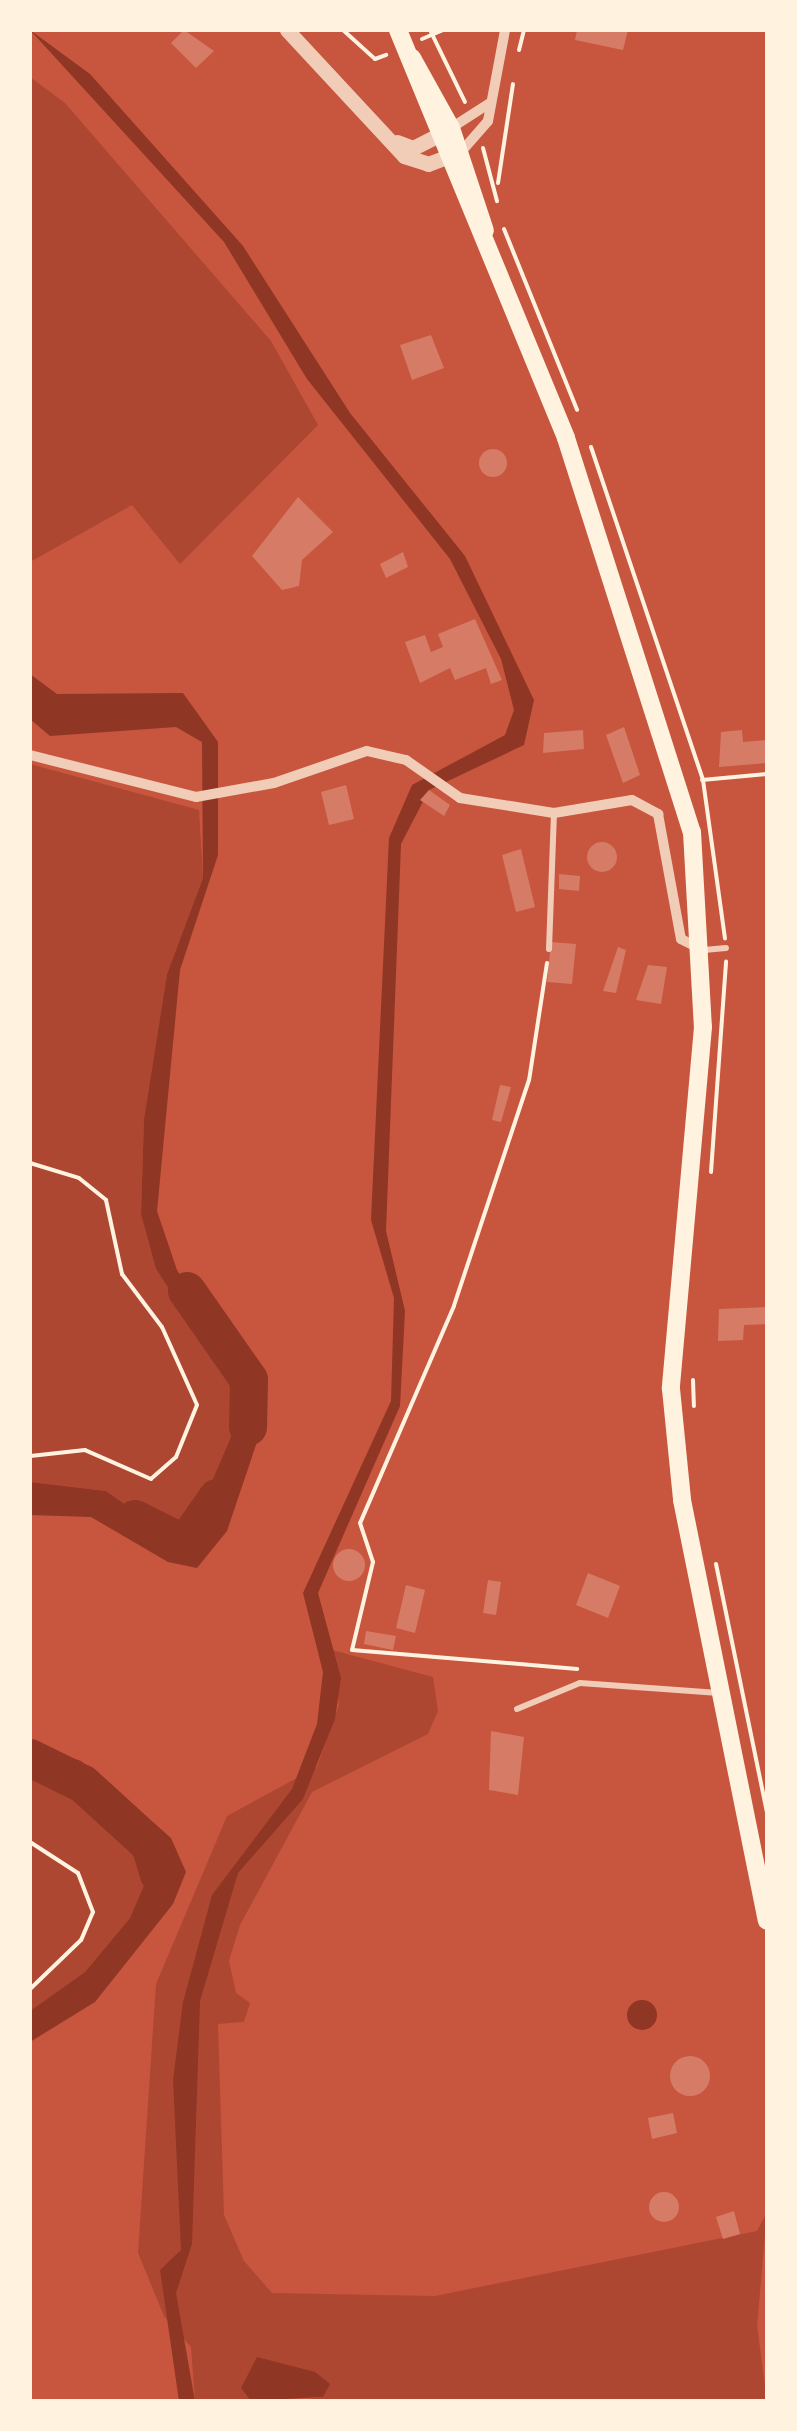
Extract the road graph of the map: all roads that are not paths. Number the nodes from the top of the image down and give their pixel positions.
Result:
1 (286, 30) edge
2 (398, 30) edge
3 (505, 30) edge
4 (490, 102) junction
5 (443, 132) junction
6 (398, 142) junction
7 (453, 155) junction
8 (30, 755) edge
9 (554, 812) junction
10 (726, 948) dead end
11 (549, 949) road end
12 (704, 950) junction
13 (672, 1343) junction
14 (693, 1345) dead end
15 (720, 1693) junction
16 (517, 1709) dead end
17 (767, 1921) edge

1 - 6 street
2 - 5 main road
3 - 4 street
4 - 5 street
4 - 7 street
5 - 6 street
5 - 7 main road
6 - 7 street
7 - 12 main road
8 - 9 street
9 - 11 lane
9 - 12 street
10 - 12 lane
12 - 13 main road
13 - 14 lane
13 - 15 main road
15 - 16 lane
15 - 17 main road

